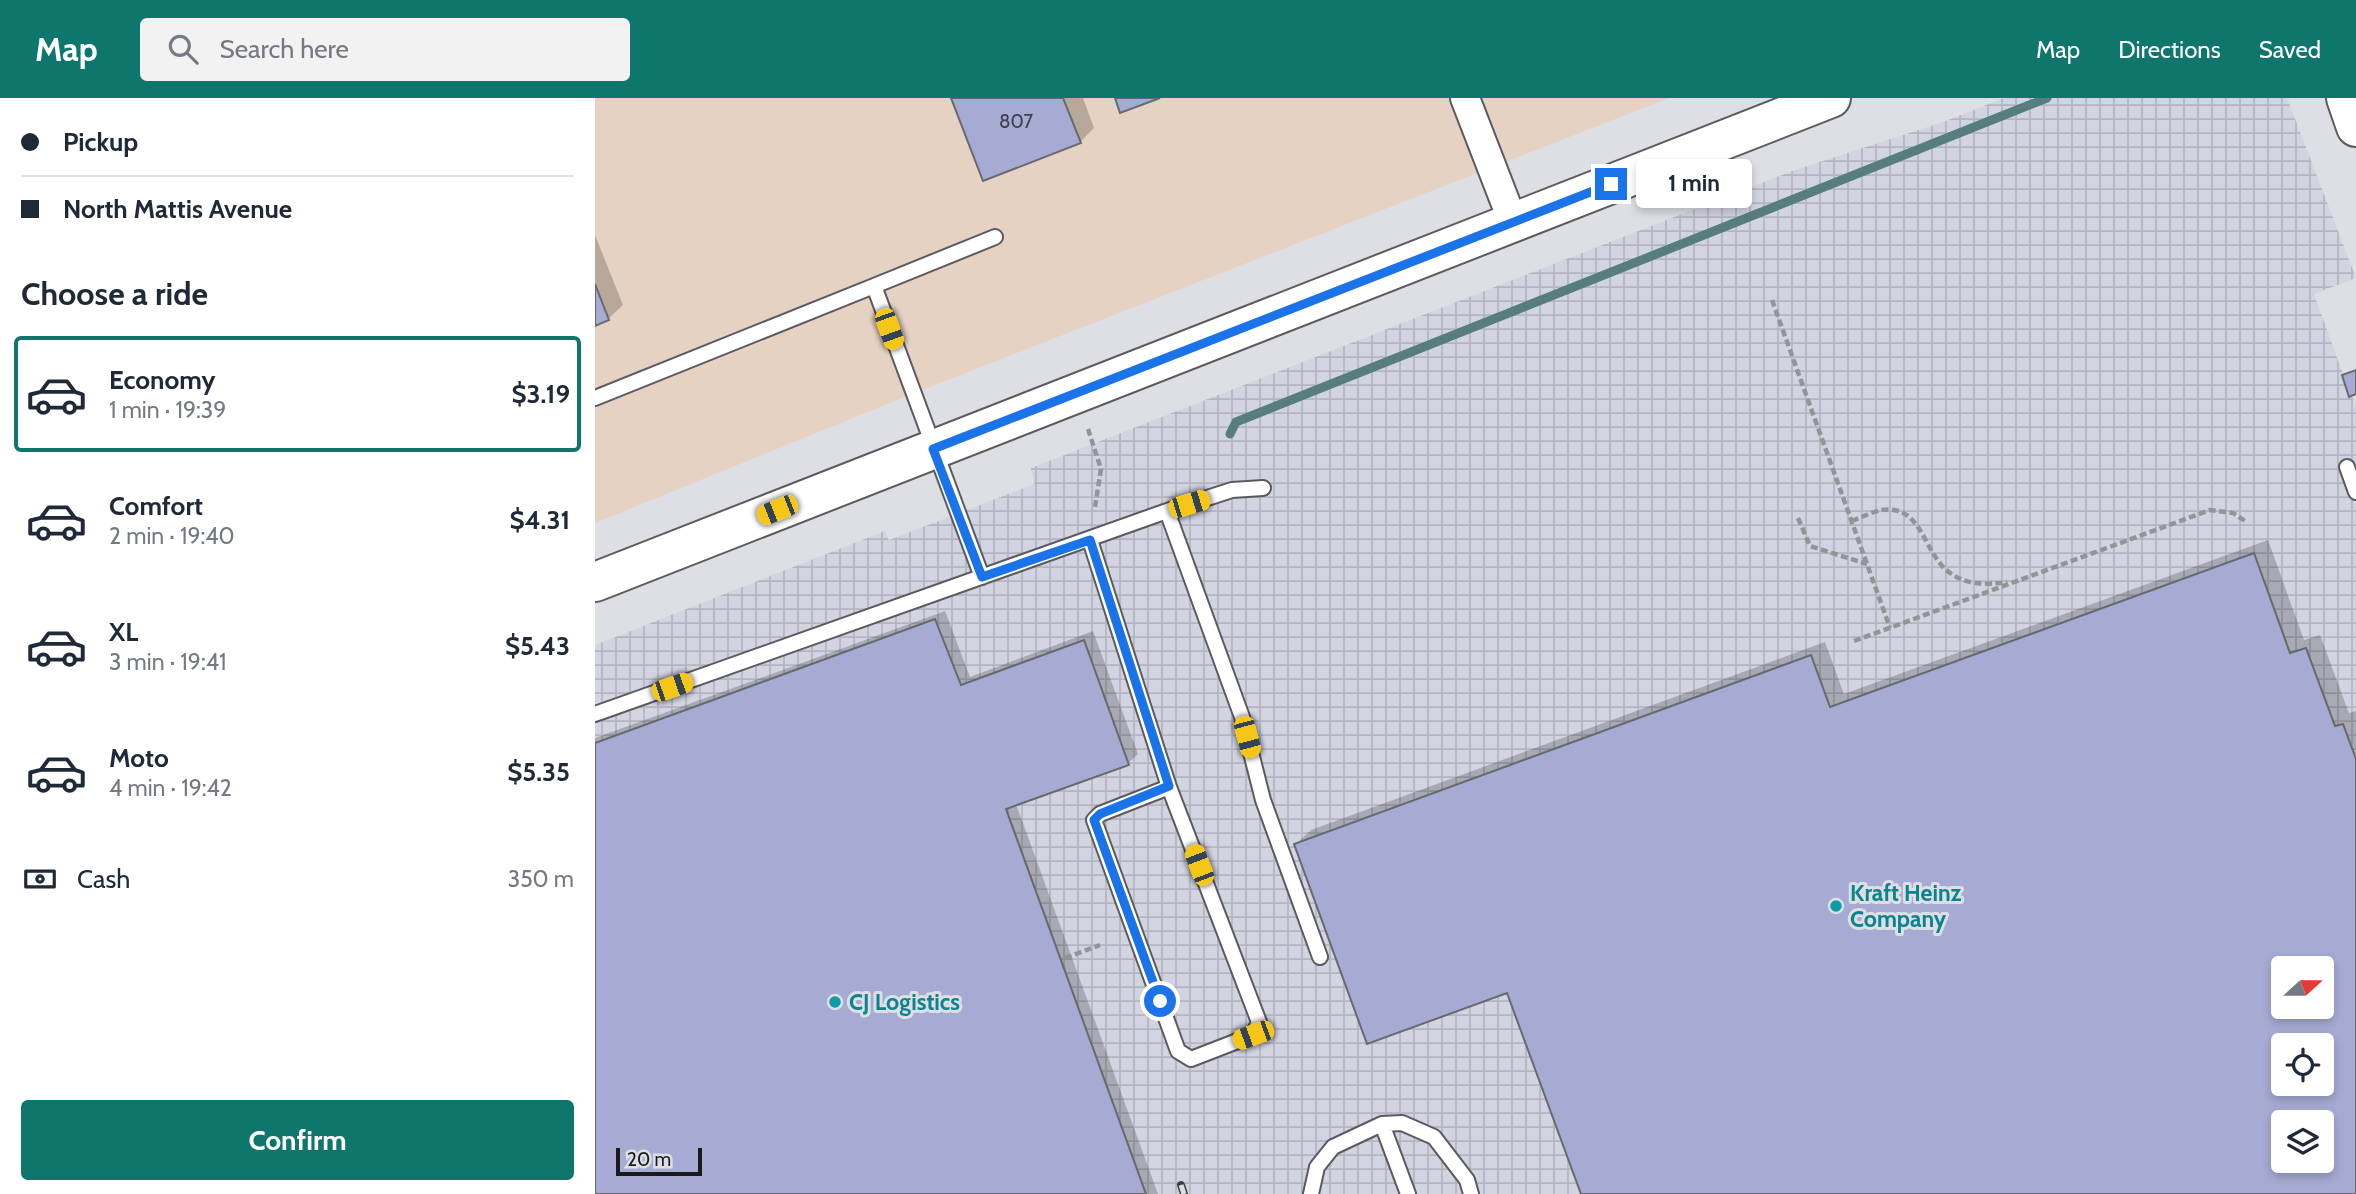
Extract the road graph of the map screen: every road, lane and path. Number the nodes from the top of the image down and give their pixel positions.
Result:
1 (1465, 98) edge
2 (1831, 98) edge
3 (2346, 98) edge
4 (2356, 127) edge
5 (1513, 222) junction
6 (995, 237) dead end
7 (874, 286) junction
8 (1772, 300) dead end
9 (595, 398) edge
10 (1088, 429) dead end
11 (933, 449) junction
12 (2347, 467) dead end
13 (1263, 488) dead end
14 (2356, 492) edge
15 (1095, 507) dead end
16 (1167, 511) junction
17 (1798, 518) dead end
18 (1852, 521) junction
19 (2245, 521) dead end
20 (1090, 540) junction
21 (1868, 564) junction
22 (982, 577) junction
23 (2019, 580) junction
24 (595, 582) edge
25 (1891, 628) junction
26 (1854, 641) dead end
27 (595, 714) edge
28 (1169, 786) junction
29 (1100, 946) dead end
30 (1320, 957) dead end
31 (1065, 958) dead end
32 (1382, 1124) junction
33 (1311, 1194) edge
34 (1408, 1194) edge
35 (1471, 1194) edge

1 - 5 street
2 - 5 main road
3 - 4 main road
5 - 11 main road
6 - 7 lane
7 - 9 lane
7 - 11 lane
8 - 18 path
10 - 15 path
11 - 22 lane
11 - 24 main road
12 - 14 lane
13 - 16 lane
16 - 20 lane
16 - 30 lane
17 - 21 path
18 - 21 path
18 - 23 path
19 - 23 path
20 - 22 lane
20 - 28 lane
21 - 25 path
22 - 27 lane
23 - 25 path
25 - 26 path
28 - 28 lane
29 - 31 path
32 - 33 lane
32 - 34 lane
32 - 35 lane

